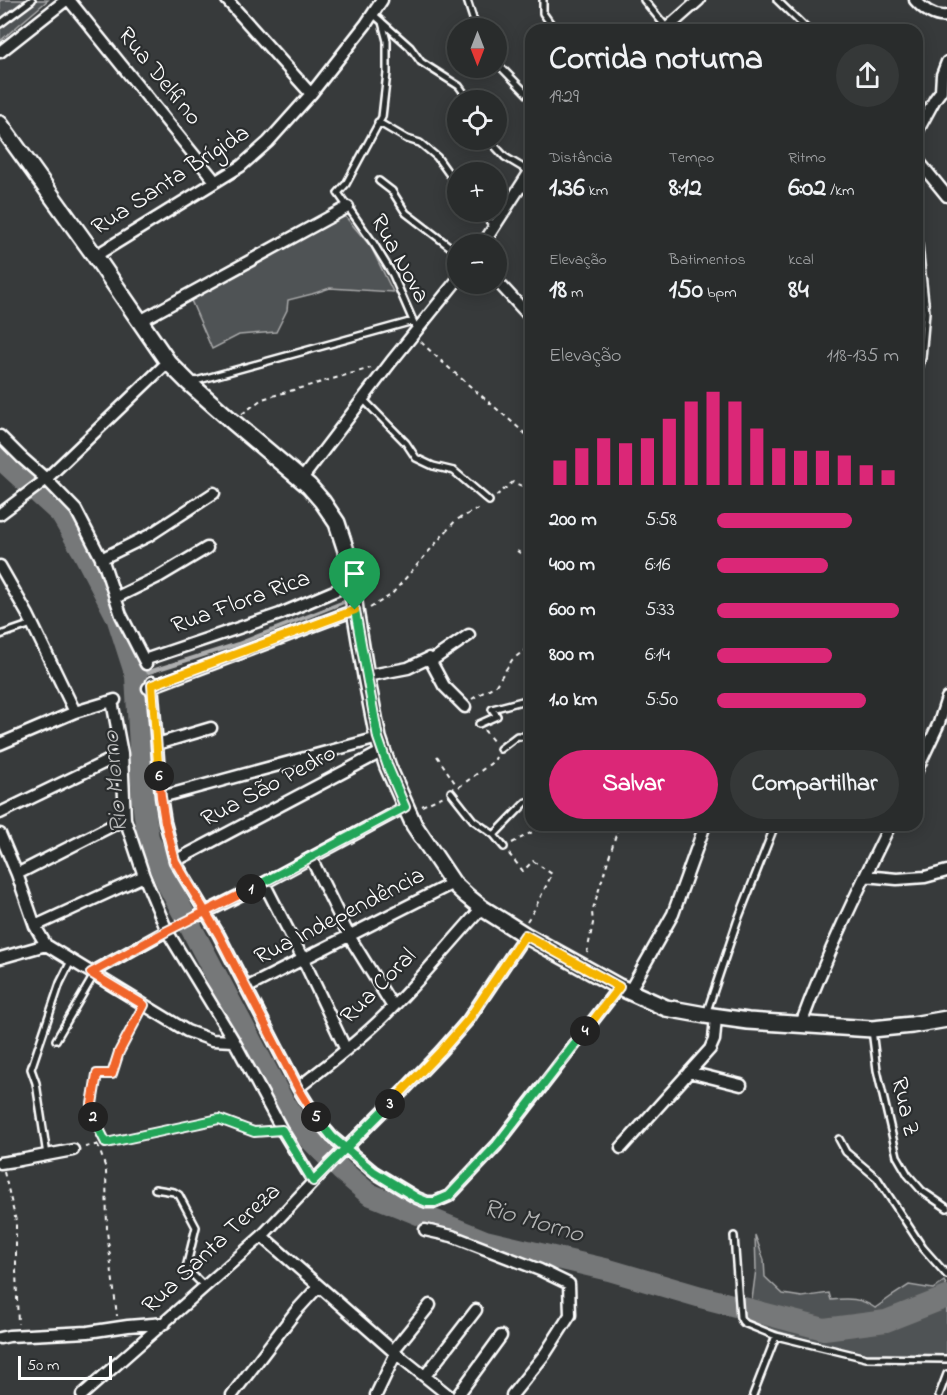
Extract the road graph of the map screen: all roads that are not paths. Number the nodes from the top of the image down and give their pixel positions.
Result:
1 (32, 0) edge
2 (68, 0) edge
3 (227, 0) edge
4 (382, 0) edge
5 (467, 0) edge
6 (543, 0) edge
7 (644, 0) edge
8 (699, 0) edge
9 (777, 0) edge
10 (915, 0) edge
11 (373, 14) junction
12 (947, 16) edge
13 (473, 18) edge
14 (381, 22) junction
15 (0, 24) edge
16 (551, 24) edge
17 (666, 24) edge
18 (674, 24) edge
19 (802, 24) edge
20 (0, 52) edge
21 (947, 62) edge
22 (507, 73) edge
23 (462, 90) edge
24 (525, 92) edge
25 (311, 94) junction
26 (923, 120) edge
27 (378, 122) junction
28 (0, 124) edge
29 (498, 150) edge
30 (923, 167) edge
31 (525, 168) edge
32 (447, 171) edge
33 (216, 181) junction
34 (379, 181) dead end
35 (525, 181) edge
36 (521, 187) junction
37 (525, 189) edge
38 (947, 196) edge
39 (348, 207) junction
40 (490, 222) edge
41 (495, 226) junction
42 (490, 234) edge
43 (447, 244) edge
44 (95, 256) junction
45 (447, 291) edge
46 (507, 292) edge
47 (923, 308) edge
48 (525, 311) edge
49 (140, 321) junction
50 (414, 328) junction
51 (923, 346) edge
52 (168, 362) junction
53 (189, 383) junction
54 (363, 399) junction
55 (0, 436) edge
56 (45, 480) junction
57 (301, 480) junction
58 (214, 493) dead end
59 (489, 501) road end
60 (0, 514) edge
61 (207, 548) dead end
62 (101, 559) junction
63 (0, 566) edge
64 (353, 583) junction
65 (115, 598) junction
66 (356, 613) junction
67 (32, 624) junction
68 (469, 634) dead end
69 (0, 635) edge
70 (431, 661) junction
71 (366, 676) junction
72 (947, 698) edge
73 (522, 700) dead end
74 (465, 707) road end
75 (75, 712) junction
76 (479, 724) road end
77 (211, 728) dead end
78 (525, 737) edge
79 (0, 744) edge
80 (157, 744) junction
81 (380, 744) junction
82 (500, 749) road end
83 (122, 754) junction
84 (923, 757) edge
85 (451, 792) dead end
86 (161, 797) junction
87 (525, 803) edge
88 (405, 807) junction
89 (0, 813) edge
90 (125, 819) junction
91 (703, 831) edge
92 (773, 831) edge
93 (887, 831) edge
94 (0, 834) edge
95 (494, 835) junction
96 (504, 847) road end
97 (311, 858) junction
98 (175, 861) junction
99 (947, 870) edge
100 (17, 874) junction
101 (144, 876) junction
102 (865, 876) junction
103 (264, 883) junction
104 (453, 883) junction
105 (482, 908) junction
106 (202, 914) junction
107 (35, 926) junction
108 (169, 930) junction
109 (522, 933) junction
110 (349, 936) junction
111 (46, 945) junction
112 (0, 958) edge
113 (303, 959) junction
114 (71, 961) junction
115 (92, 974) junction
116 (246, 988) junction
117 (624, 990) junction
118 (393, 1007) junction
119 (711, 1016) junction
120 (947, 1019) edge
121 (801, 1024) junction
122 (872, 1029) junction
123 (56, 1040) dead end
124 (234, 1041) junction
125 (346, 1050) junction
126 (689, 1072) junction
127 (741, 1085) dead end
128 (298, 1088) junction
129 (839, 1139) dead end
130 (621, 1148) dead end
131 (73, 1150) road end
132 (342, 1151) junction
133 (47, 1155) junction
134 (1, 1163) edge
135 (314, 1180) junction
136 (155, 1189) dead end
137 (947, 1208) edge
138 (425, 1230) dead end
139 (262, 1236) junction
140 (734, 1236) dead end
141 (947, 1275) edge
142 (205, 1287) junction
143 (318, 1287) junction
144 (430, 1305) dead end
145 (476, 1310) dead end
146 (165, 1323) junction
147 (501, 1335) dead end
148 (776, 1336) junction
149 (0, 1338) edge
150 (395, 1352) junction
151 (947, 1359) edge
152 (947, 1374) edge
153 (425, 1376) junction
154 (82, 1395) edge
155 (232, 1395) edge
156 (376, 1395) edge
157 (448, 1395) edge
158 (458, 1395) edge
159 (512, 1395) edge
160 (753, 1395) edge
161 (939, 1395) edge

1 - 15 lane
2 - 20 street
2 - 33 street, Rua Delfino
3 - 25 street
4 - 11 street, Rua Santa Brígida
5 - 13 lane
6 - 16 lane
7 - 17 lane
8 - 18 street
9 - 19 lane
10 - 12 street
11 - 14 lane
11 - 25 street, Rua Santa Brígida
14 - 23 lane
14 - 27 lane
21 - 26 street
22 - 24 lane
25 - 33 street, Rua Santa Brígida
27 - 32 lane
27 - 39 lane
28 - 44 main road
29 - 31 lane
30 - 38 street
33 - 44 street, Rua Santa Brígida
34 - 43 lane
35 - 36 street
36 - 37 lane
36 - 41 street
39 - 49 street
39 - 50 lane, Rua Nova
40 - 41 lane
41 - 42 street
44 - 49 main road
45 - 50 street
46 - 48 street
47 - 51 lane
49 - 52 main road
50 - 53 lane
50 - 54 street
52 - 53 main road
52 - 56 street
53 - 57 main road
54 - 57 street
54 - 59 lane
55 - 56 street
56 - 60 street
56 - 62 street
57 - 64 main road
58 - 62 street
61 - 65 street
62 - 65 street
63 - 67 street
64 - 65 street, Rua Flora Rica
64 - 66 main road
66 - 71 main road
66 - 80 street
67 - 69 lane
67 - 75 street
68 - 70 street
70 - 71 street
70 - 74 street
71 - 81 main road
72 - 84 street
73 - 76 lane
75 - 79 street
75 - 83 street
77 - 80 street
78 - 82 lane
80 - 86 street
81 - 86 street
81 - 88 main road
81 - 98 street, Rua São Pedro
83 - 89 street
83 - 90 street
85 - 95 lane
86 - 98 street
87 - 95 lane
88 - 97 street
88 - 104 main road
90 - 100 street
90 - 101 street
91 - 117 street
92 - 119 lane
93 - 102 street
94 - 100 street
95 - 96 lane
97 - 103 street
97 - 110 street
98 - 106 street
99 - 102 street
100 - 107 street
101 - 107 street
101 - 108 street
102 - 121 street
103 - 106 street
103 - 113 street
104 - 105 main road
104 - 110 street, Rua Independência
105 - 109 main road
105 - 118 street, Rua Coral
106 - 116 street
107 - 111 street
108 - 115 street
108 - 124 street
109 - 117 main road
109 - 132 street, Rua Santa Tereza
110 - 113 street, Rua Independência
110 - 118 street
111 - 112 street
111 - 114 street
113 - 116 street, Rua Independência
113 - 125 street
114 - 115 street
114 - 133 lane
115 - 123 lane
115 - 124 street
116 - 128 street
117 - 119 main road
117 - 132 street
118 - 125 street, Rua Coral
119 - 121 main road
119 - 126 street
120 - 122 main road
121 - 122 main road
122 - 137 lane, Rua Z
124 - 135 street
125 - 128 street, Rua Coral
126 - 127 street
126 - 130 street
128 - 132 street
129 - 141 lane
131 - 133 street
132 - 135 street, Rua Santa Tereza
133 - 134 street
135 - 139 street, Rua Santa Tereza
136 - 142 lane
138 - 159 street
139 - 142 street, Rua Santa Tereza
139 - 143 street
140 - 148 lane
142 - 146 street, Rua Santa Tereza
143 - 150 street
143 - 155 street
144 - 150 street
145 - 153 street
146 - 149 street
146 - 154 street, Rua Santa Tereza
147 - 158 street
148 - 151 lane
148 - 160 lane
150 - 153 street
150 - 156 street
152 - 161 lane
153 - 157 street

